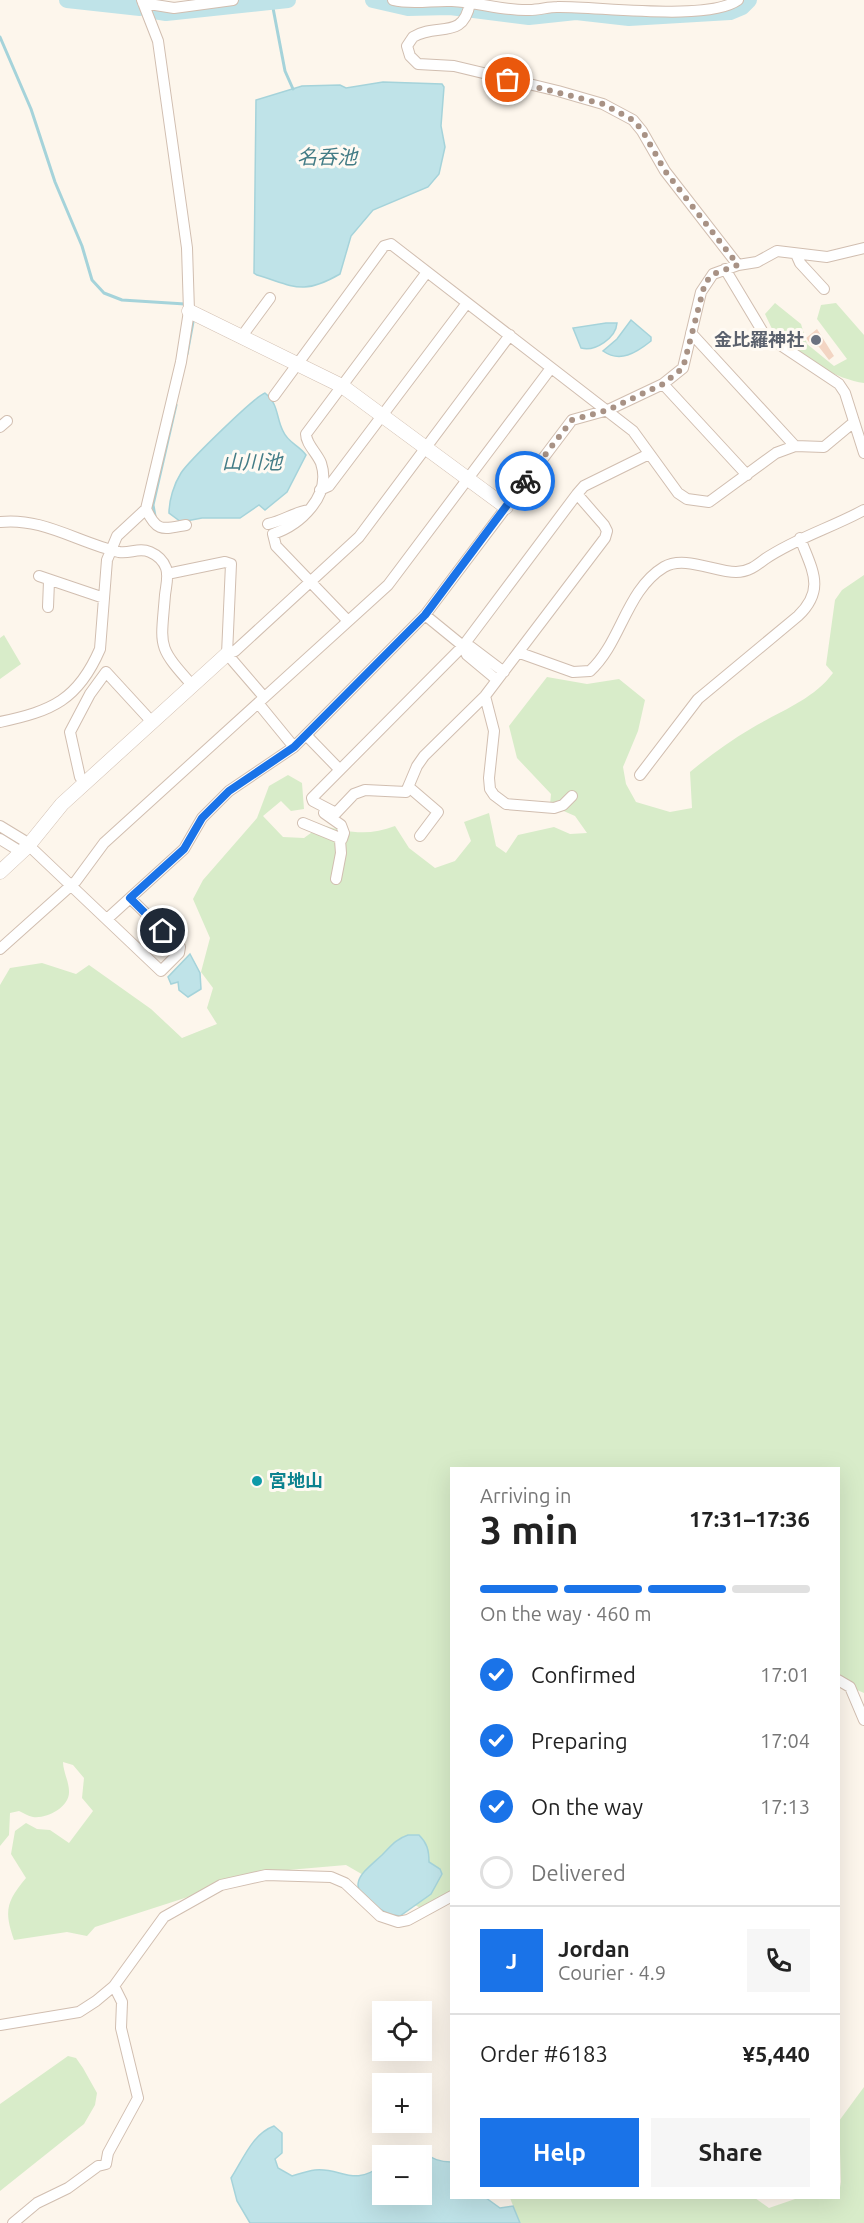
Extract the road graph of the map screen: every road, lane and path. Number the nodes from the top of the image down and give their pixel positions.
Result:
1 (233, 0) edge
2 (393, 0) edge
3 (738, 0) edge
4 (142, 1) edge
5 (468, 2) edge
6 (864, 248) edge
7 (796, 254) junction
8 (738, 265) junction
9 (725, 269) junction
10 (427, 272) junction
11 (824, 289) dead end
12 (270, 298) dead end
13 (467, 303) junction
14 (189, 310) junction
15 (691, 333) junction
16 (510, 335) junction
17 (242, 336) junction
18 (298, 363) junction
19 (551, 368) junction
20 (663, 384) junction
21 (342, 386) junction
22 (274, 396) dead end
23 (608, 410) junction
24 (383, 415) junction
25 (854, 422) junction
26 (795, 446) junction
27 (426, 447) junction
28 (864, 453) edge
29 (649, 454) junction
30 (747, 475) junction
31 (469, 479) junction
32 (320, 490) junction
33 (577, 494) junction
34 (506, 507) junction
35 (146, 509) junction
36 (310, 510) junction
37 (864, 510) edge
38 (0, 522) edge
39 (268, 524) dead end
40 (186, 525) dead end
41 (800, 538) junction
42 (111, 549) junction
43 (167, 574) junction
44 (310, 582) junction
45 (104, 598) junction
46 (48, 607) dead end
47 (425, 615) junction
48 (348, 621) junction
49 (463, 646) junction
50 (520, 652) junction
51 (227, 654) junction
52 (500, 676) junction
53 (192, 685) junction
54 (485, 696) junction
55 (261, 700) junction
56 (0, 722) edge
57 (152, 722) junction
58 (306, 735) junction
59 (294, 747) junction
60 (340, 770) junction
61 (640, 775) dead end
62 (84, 783) junction
63 (410, 788) junction
64 (572, 796) dead end
65 (314, 801) junction
66 (303, 823) dead end
67 (0, 826) edge
68 (420, 836) dead end
69 (0, 839) edge
70 (340, 840) junction
71 (25, 849) junction
72 (0, 872) edge
73 (336, 879) dead end
74 (70, 886) junction
75 (130, 898) junction
76 (107, 919) junction
77 (0, 949) edge
78 (840, 1681) edge
79 (864, 1720) edge
80 (450, 1897) edge
81 (114, 1986) junction
82 (0, 2025) edge
83 (13, 2223) edge

1 - 4 street
2 - 5 street
3 - 5 street
4 - 14 street
5 - 8 street
6 - 7 street
7 - 8 street
7 - 11 street
8 - 9 street
9 - 15 street
9 - 25 street
10 - 13 street
10 - 18 street
10 - 21 street
12 - 17 street
13 - 16 street
13 - 24 street
14 - 17 street
14 - 35 street
15 - 20 street
15 - 26 street
16 - 19 street
16 - 27 street
17 - 18 street
18 - 21 street
18 - 22 street
19 - 23 street
19 - 31 street
20 - 23 street
20 - 30 street
21 - 24 street
21 - 32 street
23 - 29 street
23 - 34 street
24 - 27 street
24 - 32 street
25 - 26 street
25 - 28 street
26 - 30 street
27 - 31 street
27 - 44 street
29 - 30 street
29 - 33 street
31 - 34 street
31 - 48 street
32 - 36 street
33 - 49 street
33 - 50 street
34 - 47 street
35 - 40 street
35 - 42 street
36 - 39 street
36 - 44 street
37 - 41 street
38 - 42 street
41 - 50 street
41 - 61 street
42 - 43 street
42 - 45 street
43 - 51 street
43 - 53 street
44 - 48 street
44 - 51 street
45 - 46 street
45 - 56 street
47 - 49 street
47 - 58 street
48 - 55 street
49 - 52 street
49 - 60 street
50 - 52 street
51 - 53 street
51 - 55 street
52 - 54 street
53 - 57 street
54 - 63 street
54 - 64 street
55 - 59 street
55 - 74 street
57 - 62 street
57 - 62 street
58 - 59 street
58 - 60 street
59 - 75 street
60 - 65 street
62 - 71 street
63 - 65 street
63 - 68 street
65 - 70 street
66 - 70 street
67 - 71 street
69 - 71 street
70 - 73 street
71 - 72 street
71 - 74 street
74 - 76 street
74 - 77 street
75 - 76 street
75 - 76 street
78 - 79 street
80 - 81 street
81 - 82 street
81 - 83 street

